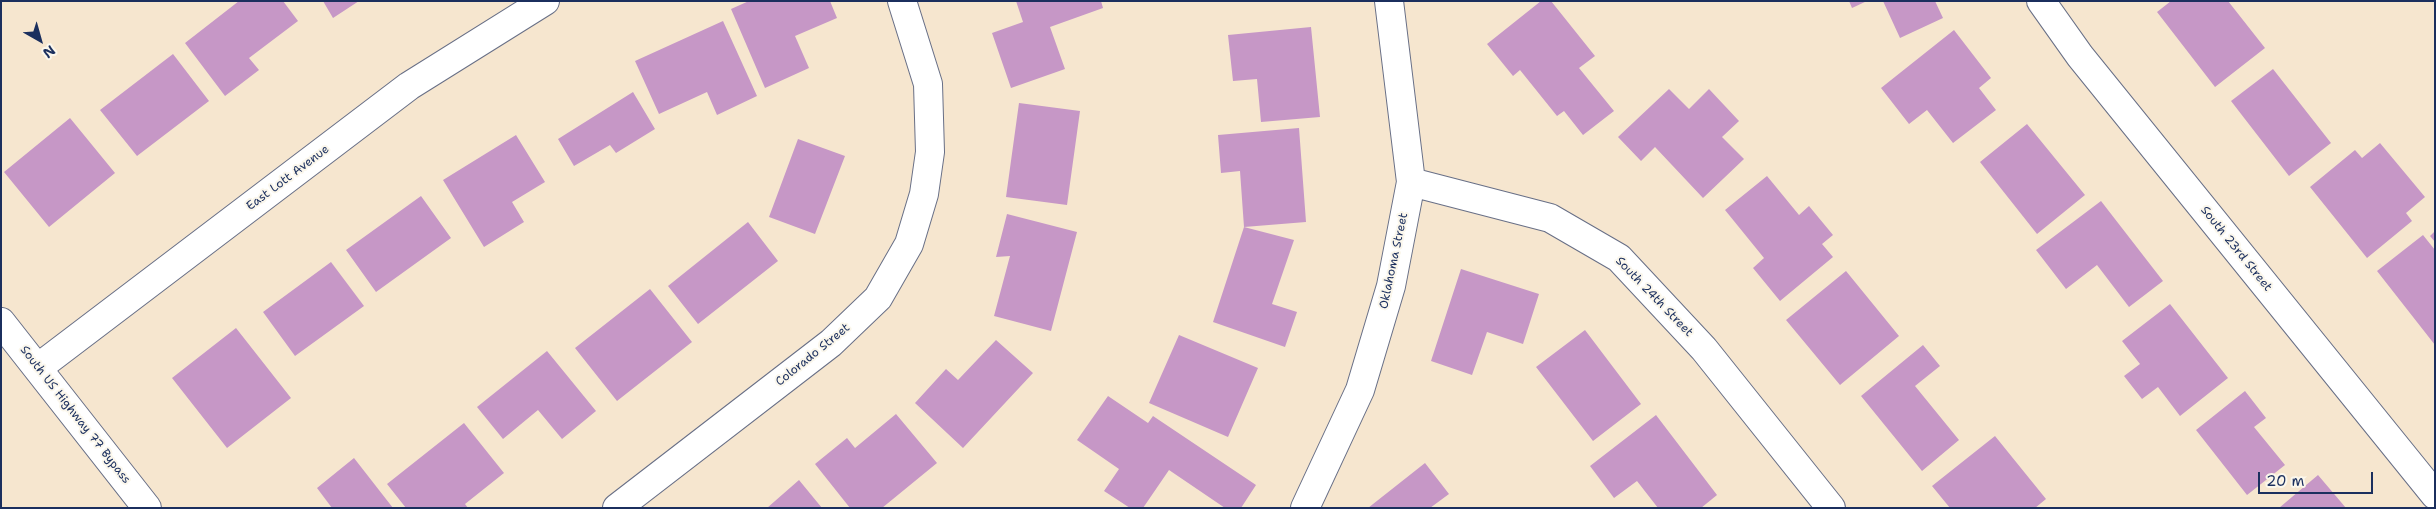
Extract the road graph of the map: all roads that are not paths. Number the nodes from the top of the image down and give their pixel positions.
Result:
1 (545, 1) edge
2 (902, 1) edge
3 (1389, 1) edge
4 (2041, 1) edge
5 (1411, 182) junction
6 (1, 322) edge
7 (39, 367) junction
8 (2435, 495) edge
9 (148, 508) edge
10 (617, 508) edge
11 (1305, 508) edge
12 (1831, 508) edge

1 - 7 street, East Lott Avenue
2 - 10 street, Colorado Street
3 - 5 street, Oklahoma Street
4 - 8 street, South 23rd Street
5 - 11 street, Oklahoma Street
5 - 12 street, South 24th Street
6 - 7 street, South US Highway 77 Bypass
7 - 9 street, South US Highway 77 Bypass

